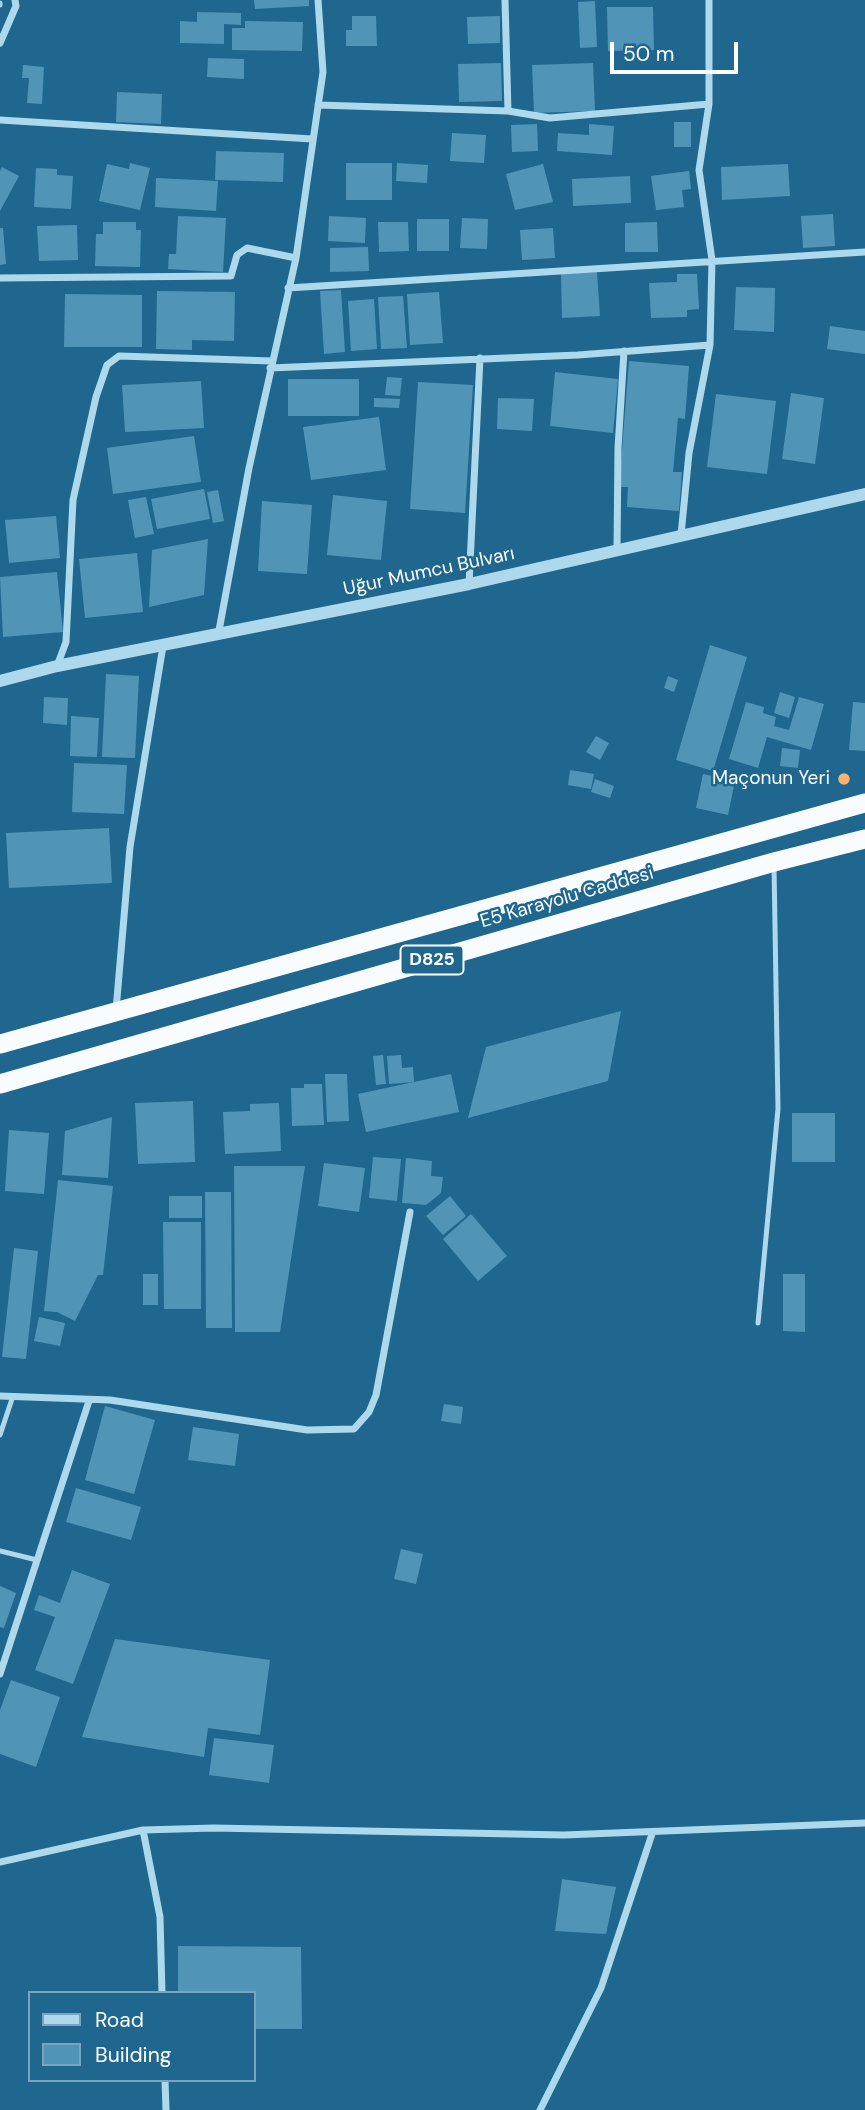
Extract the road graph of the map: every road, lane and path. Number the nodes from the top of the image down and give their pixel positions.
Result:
1 (15, 0) edge
2 (318, 0) edge
3 (505, 0) edge
4 (709, 0) edge
5 (0, 43) edge
6 (709, 104) junction
7 (318, 105) junction
8 (508, 111) junction
9 (0, 120) edge
10 (312, 139) junction
11 (865, 252) edge
12 (296, 258) junction
13 (712, 260) junction
14 (0, 278) edge
15 (288, 288) junction
16 (710, 345) junction
17 (624, 351) junction
18 (480, 358) junction
19 (271, 365) junction
20 (865, 494) edge
21 (681, 535) junction
22 (617, 550) junction
23 (469, 584) junction
24 (218, 636) junction
25 (163, 646) junction
26 (57, 666) junction
27 (0, 681) edge
28 (865, 803) edge
29 (865, 839) edge
30 (774, 862) junction
31 (116, 1011) junction
32 (0, 1044) edge
33 (0, 1084) edge
34 (410, 1212) dead end
35 (758, 1323) dead end
36 (0, 1396) edge
37 (13, 1396) junction
38 (89, 1401) junction
39 (0, 1435) edge
40 (0, 1551) edge
41 (37, 1560) junction
42 (0, 1674) edge
43 (865, 1823) edge
44 (143, 1830) junction
45 (652, 1834) junction
46 (0, 1862) edge
47 (162, 1991) edge
48 (165, 2082) edge
49 (166, 2110) edge
50 (540, 2110) edge

1 - 5 street
2 - 7 street
3 - 8 street
4 - 6 street
6 - 8 street
6 - 13 street
7 - 8 street
7 - 10 street
9 - 10 street
10 - 12 street
11 - 13 street
12 - 14 street
12 - 15 street
13 - 15 street
13 - 16 street
15 - 19 street
16 - 17 street
16 - 21 street
17 - 18 street
17 - 22 street
18 - 19 street
18 - 23 street
19 - 24 street
19 - 26 street
20 - 21 street, Uğur Mumcu Bulvarı
21 - 22 street, Uğur Mumcu Bulvarı
22 - 23 street, Uğur Mumcu Bulvarı
23 - 24 street, Uğur Mumcu Bulvarı
24 - 25 street, Uğur Mumcu Bulvarı
25 - 26 street, Uğur Mumcu Bulvarı
25 - 31 street
26 - 27 street, Uğur Mumcu Bulvarı
28 - 31 highway, E5 Karayolu Caddesi / D825
29 - 30 highway, E5 Karayolu Caddesi / D825
30 - 33 highway, E5 Karayolu Caddesi / D825
30 - 35 lane
31 - 32 highway, E5 Karayolu Caddesi / D825
34 - 38 street
36 - 37 street
37 - 38 street
37 - 39 lane
38 - 41 street
40 - 41 lane
41 - 42 street
43 - 45 street
44 - 45 street
44 - 46 street
44 - 47 street
45 - 50 street
48 - 49 street

